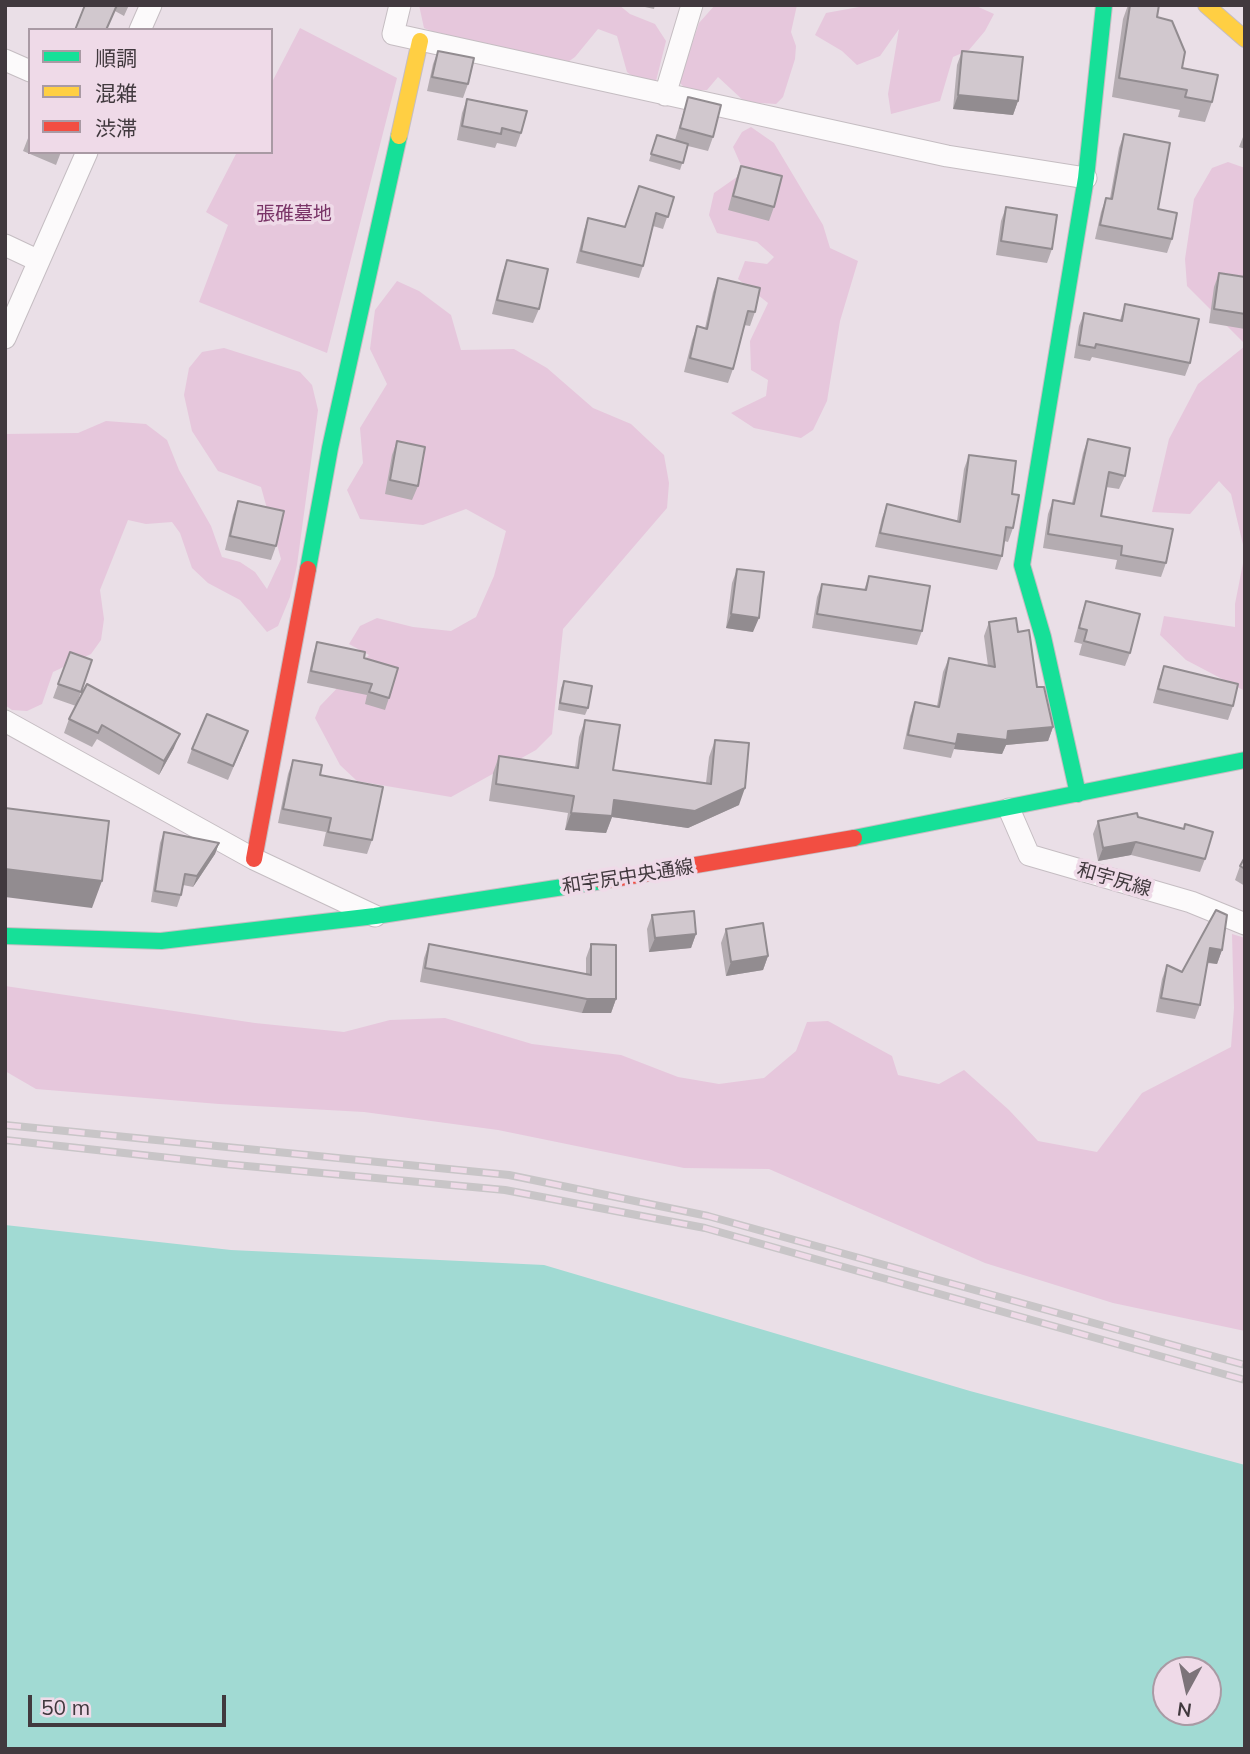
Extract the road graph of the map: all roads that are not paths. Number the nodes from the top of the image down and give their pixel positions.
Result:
1 (151, 5) edge
2 (400, 5) edge
3 (692, 5) edge
4 (1104, 5) edge
5 (1206, 5) edge
6 (141, 28) edge
7 (1245, 39) edge
8 (420, 41) junction
9 (5, 60) edge
10 (28, 70) edge
11 (665, 95) junction
12 (86, 154) edge
13 (1086, 178) junction
14 (5, 245) edge
15 (40, 261) junction
16 (5, 338) edge
17 (5, 721) edge
18 (1245, 760) edge
19 (1078, 794) junction
20 (1009, 809) junction
21 (254, 859) junction
22 (375, 916) junction
23 (1245, 924) edge
24 (5, 936) edge

1 - 6 street
2 - 8 street
3 - 11 street
4 - 13 main road
5 - 7 main road
8 - 11 street
8 - 21 main road
9 - 10 street
11 - 13 street
12 - 15 street
13 - 19 main road
14 - 15 street
15 - 16 street
17 - 21 street
18 - 19 main road, 和宇尻中央通線
19 - 20 main road, 和宇尻中央通線
20 - 22 main road, 和宇尻中央通線
20 - 23 street, 和宇尻線
21 - 22 street
22 - 24 main road, 和宇尻中央通線

